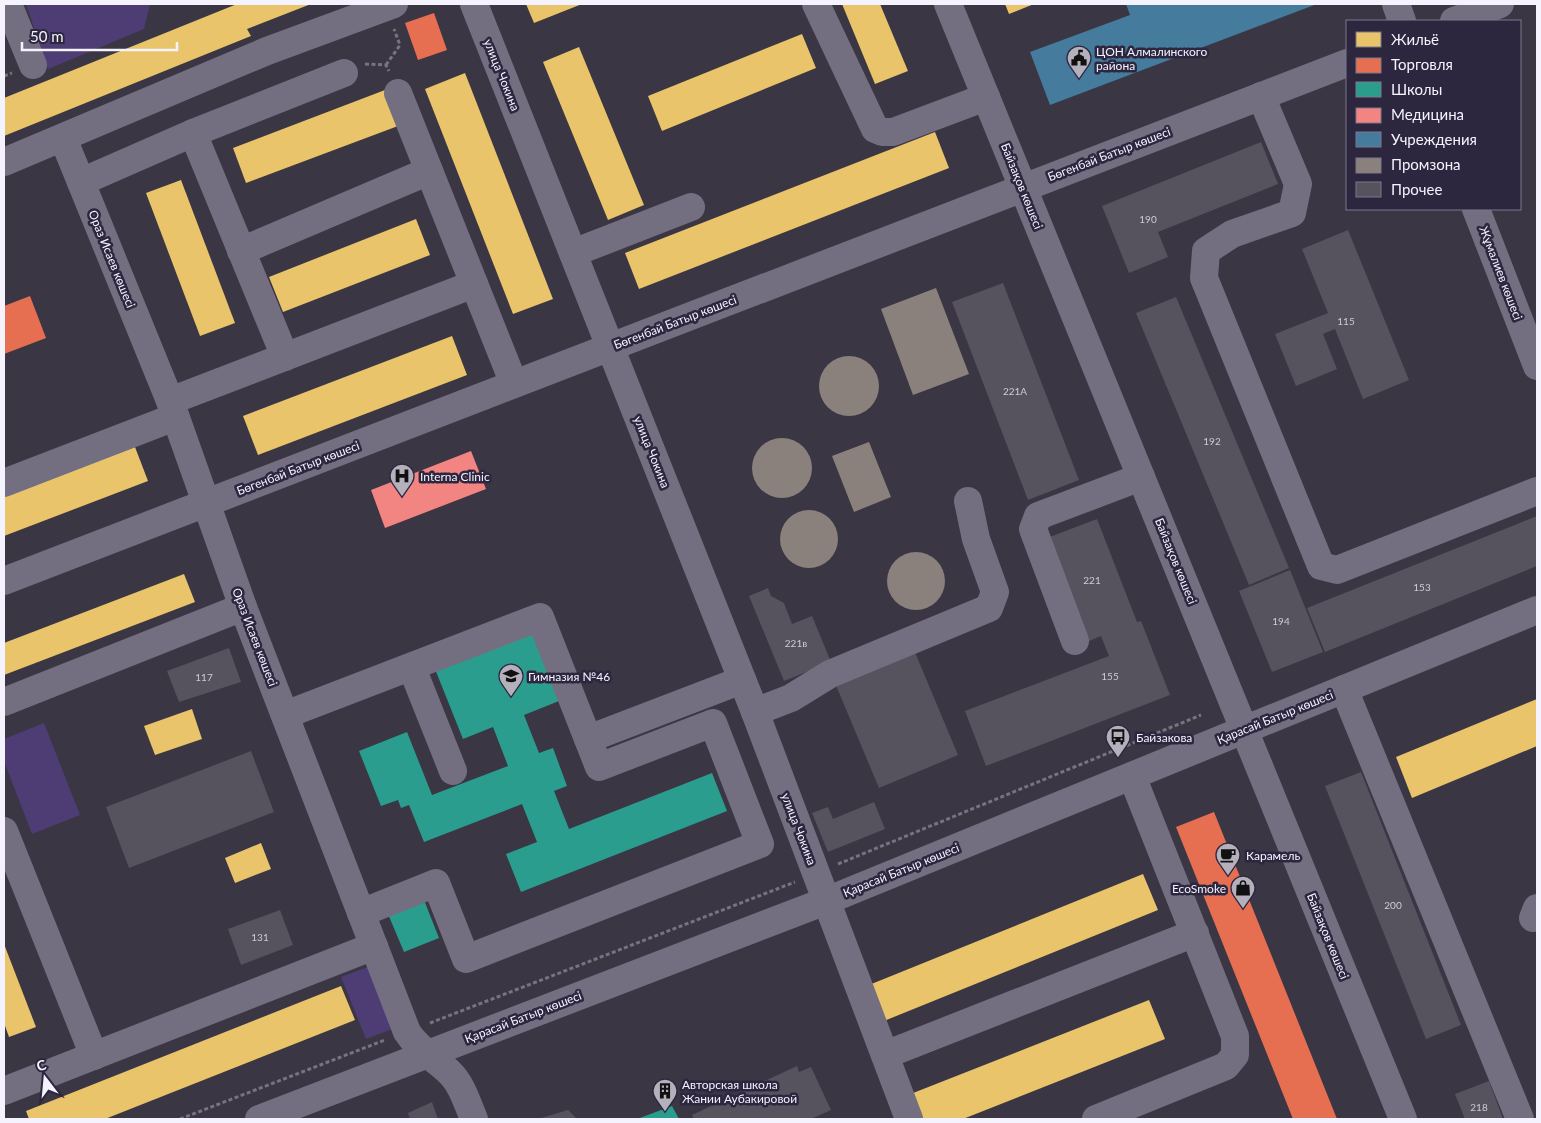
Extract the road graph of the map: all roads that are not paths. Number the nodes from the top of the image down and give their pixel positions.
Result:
1 (8, 4) edge
2 (393, 4) edge
3 (474, 4) edge
4 (816, 4) edge
5 (948, 4) edge
6 (1396, 4) edge
7 (1500, 4) edge
8 (1402, 20) edge
9 (1457, 20) edge
10 (1346, 63) edge
11 (33, 65) dead end
12 (344, 73) road end
13 (398, 93) road end
14 (1261, 96) junction
15 (986, 97) junction
16 (193, 133) junction
17 (62, 138) junction
18 (4, 162) edge
19 (430, 171) junction
20 (81, 182) junction
21 (1023, 188) junction
22 (691, 207) dead end
23 (1476, 210) edge
24 (241, 251) junction
25 (573, 253) junction
26 (474, 284) junction
27 (610, 347) junction
28 (285, 357) junction
29 (1537, 366) edge
30 (514, 384) junction
31 (173, 409) junction
32 (1141, 477) junction
33 (4, 483) edge
34 (1537, 491) edge
35 (968, 501) dead end
36 (206, 503) junction
37 (4, 581) edge
38 (243, 607) junction
39 (1537, 610) edge
40 (1075, 640) dead end
41 (412, 668) junction
42 (742, 680) junction
43 (1344, 689) junction
44 (4, 702) edge
45 (755, 712) junction
46 (285, 715) junction
47 (1245, 730) junction
48 (588, 739) junction
49 (453, 771) dead end
50 (1132, 776) junction
51 (4, 832) edge
52 (826, 901) junction
53 (361, 913) junction
54 (1195, 932) junction
55 (374, 946) junction
56 (427, 1054) junction
57 (94, 1056) junction
58 (885, 1056) junction
59 (4, 1091) edge
60 (259, 1119) edge
61 (474, 1119) edge
62 (909, 1119) edge
63 (1096, 1119) edge
64 (1402, 1119) edge
65 (1520, 1119) edge

1 - 11 street
2 - 17 street
3 - 25 street, улица Чокина
4 - 15 street
5 - 15 street, Байзақов көшесі
6 - 8 street
7 - 9 street
10 - 14 street, Бөгенбай Батыр көшесі
12 - 16 street
13 - 19 street
14 - 21 street, Бөгенбай Батыр көшесі
14 - 34 street
15 - 21 street, Байзақов көшесі
16 - 20 street
16 - 24 street
17 - 18 street
17 - 20 street, Ораз Исаев көшесі
19 - 24 street
19 - 26 street
20 - 31 street, Ораз Исаев көшесі
21 - 27 street, Бөгенбай Батыр көшесі
21 - 32 street, Байзақов көшесі
22 - 25 street
23 - 29 street, Жұмалиев көшесі
24 - 28 street
25 - 27 street, улица Чокина
26 - 28 street
26 - 30 street
27 - 30 street, Бөгенбай Батыр көшесі
27 - 42 street, улица Чокина
28 - 31 street
30 - 36 street, Бөгенбай Батыр көшесі
31 - 33 street
31 - 36 street, Ораз Исаев көшесі
32 - 40 street
32 - 47 street, Байзақов көшесі
35 - 45 street
36 - 37 street, Бөгенбай Батыр көшесі
36 - 38 street, Ораз Исаев көшесі
38 - 44 street
38 - 46 street, Ораз Исаев көшесі
39 - 43 street, Қарасай Батыр көшесі
41 - 46 street
41 - 48 street
41 - 49 street
42 - 45 street, улица Чокина
42 - 48 street
43 - 47 street, Қарасай Батыр көшесі
43 - 65 street
45 - 52 street, улица Чокина
46 - 53 street, Ораз Исаев көшесі
47 - 50 street, Қарасай Батыр көшесі
47 - 64 street, Байзақов көшесі
48 - 53 street
50 - 52 street, Қарасай Батыр көшесі
50 - 54 street
51 - 57 street
52 - 56 street, Қарасай Батыр көшесі
52 - 58 street, улица Чокина
53 - 55 street, Ораз Исаев көшесі
54 - 58 street
54 - 63 street
55 - 56 street, Ораз Исаев көшесі
55 - 57 street
56 - 60 street, Қарасай Батыр көшесі
56 - 61 street, Ораз Исаев көшесі
57 - 59 street
58 - 62 street, улица Чокина

